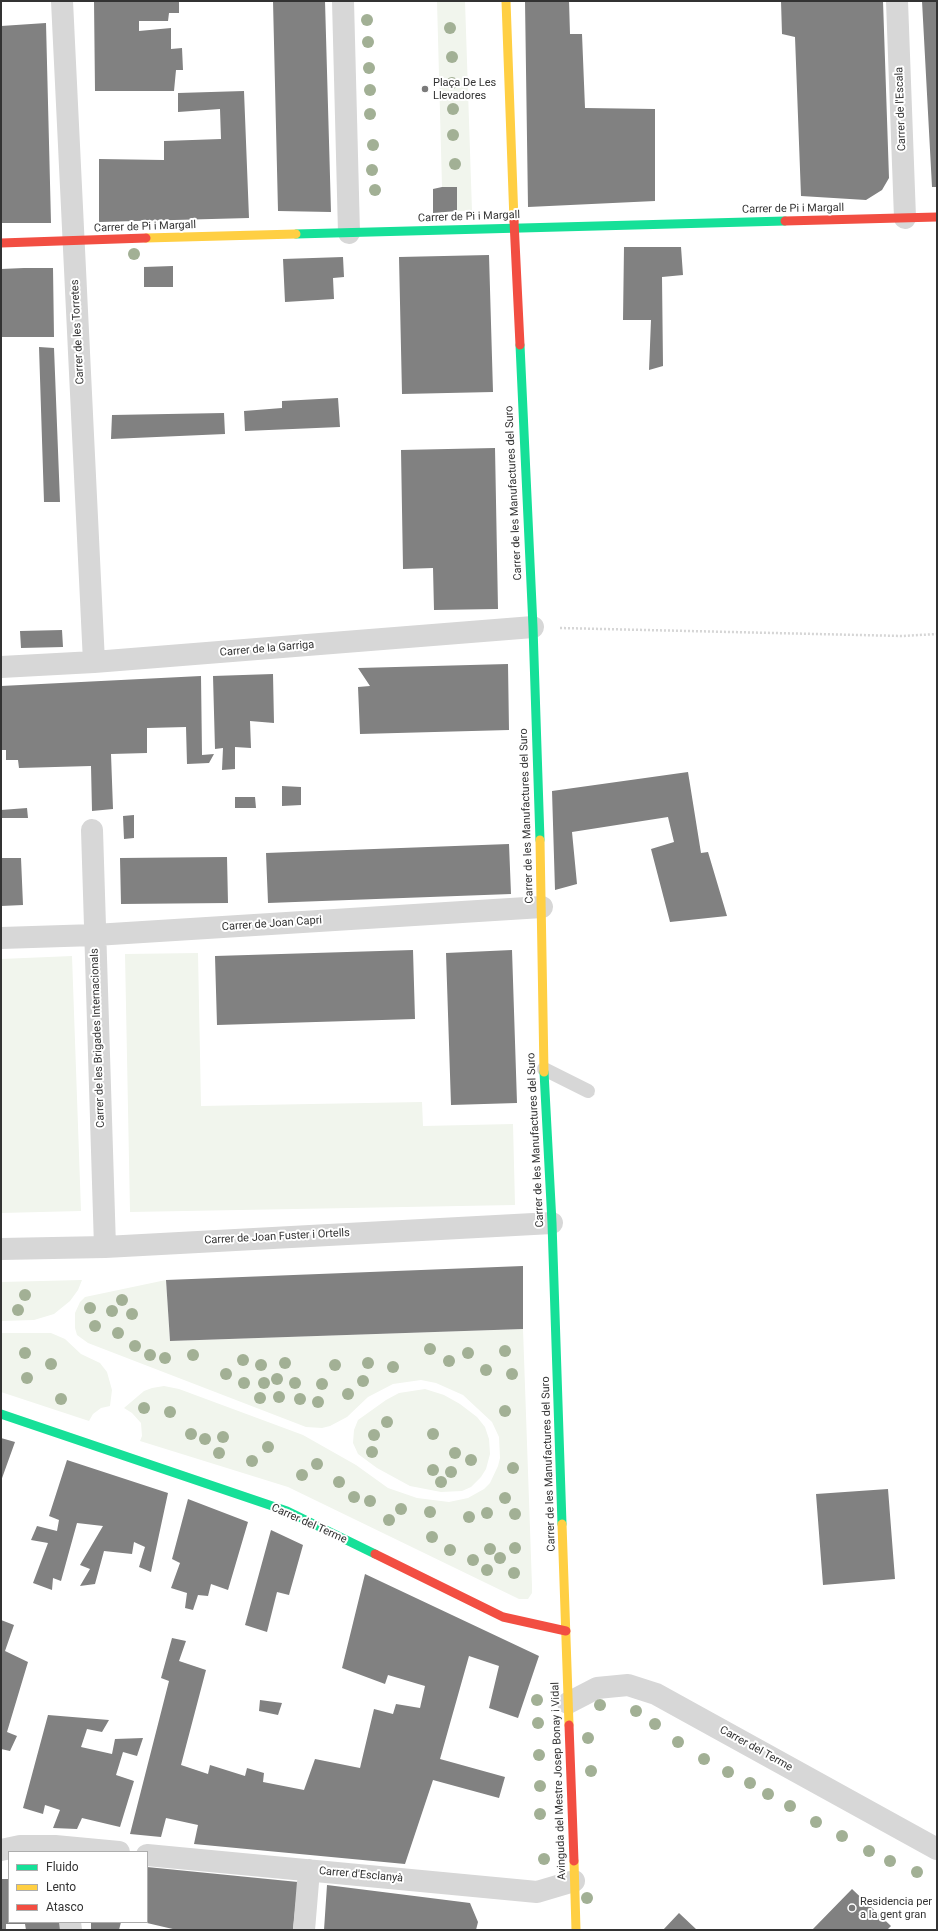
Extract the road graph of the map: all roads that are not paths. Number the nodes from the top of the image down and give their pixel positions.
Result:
1 (62, 1) edge
2 (343, 1) edge
3 (506, 1) edge
4 (897, 1) edge
5 (937, 217) edge
6 (905, 218) junction
7 (514, 227) junction
8 (349, 233) junction
9 (73, 241) junction
10 (1, 243) edge
11 (533, 627) junction
12 (94, 662) junction
13 (1, 667) edge
14 (92, 830) dead end
15 (542, 907) junction
16 (95, 935) junction
17 (1, 938) edge
18 (544, 1069) junction
19 (588, 1091) dead end
20 (552, 1223) junction
21 (105, 1247) junction
22 (1, 1249) edge
23 (1, 1414) edge
24 (566, 1631) junction
25 (568, 1703) junction
26 (937, 1849) edge
27 (1, 1850) edge
28 (67, 1850) edge
29 (92, 1851) edge
30 (148, 1855) edge
31 (309, 1870) junction
32 (574, 1881) junction
33 (304, 1930) edge
34 (576, 1930) edge

1 - 9 street, Carrer de les Torretes
2 - 8 street
3 - 7 street, Carrer de les Manufactures del Suro
4 - 6 street, Carrer de l'Escala
5 - 6 street, Carrer de Pi i Margall
6 - 7 street, Carrer de Pi i Margall
7 - 8 street, Carrer de Pi i Margall
7 - 11 street, Carrer de les Manufactures del Suro
8 - 9 street, Carrer de Pi i Margall
9 - 10 street, Carrer de Pi i Margall
9 - 12 street, Carrer de les Torretes
11 - 12 street, Carrer de la Garriga
11 - 15 street, Carrer de les Manufactures del Suro
12 - 13 street, Carrer de la Garriga
14 - 16 street, Carrer de les Brigades Internacionals
15 - 16 street, Carrer de Joan Capri
15 - 18 street, Carrer de les Manufactures del Suro
16 - 17 street, Carrer de Joan Capri
16 - 21 street, Carrer de les Brigades Internacionals
18 - 19 lane
18 - 20 street, Carrer de les Manufactures del Suro
20 - 21 street, Carrer de Joan Fuster i Ortells
20 - 24 street, Carrer de les Manufactures del Suro
21 - 22 street, Carrer de Joan Fuster i Ortells
23 - 24 street, Carrer del Terme
24 - 25 street, Avinguda del Mestre Josep Bonay i Vidal
25 - 26 street, Carrer del Terme
25 - 32 street, Avinguda del Mestre Josep Bonay i Vidal
27 - 28 street
28 - 29 street
30 - 31 street, Carrer d'Esclanyà
31 - 32 street, Carrer d'Esclanyà
31 - 33 street
32 - 34 street, Avinguda del Mestre Josep Bonay i Vidal

